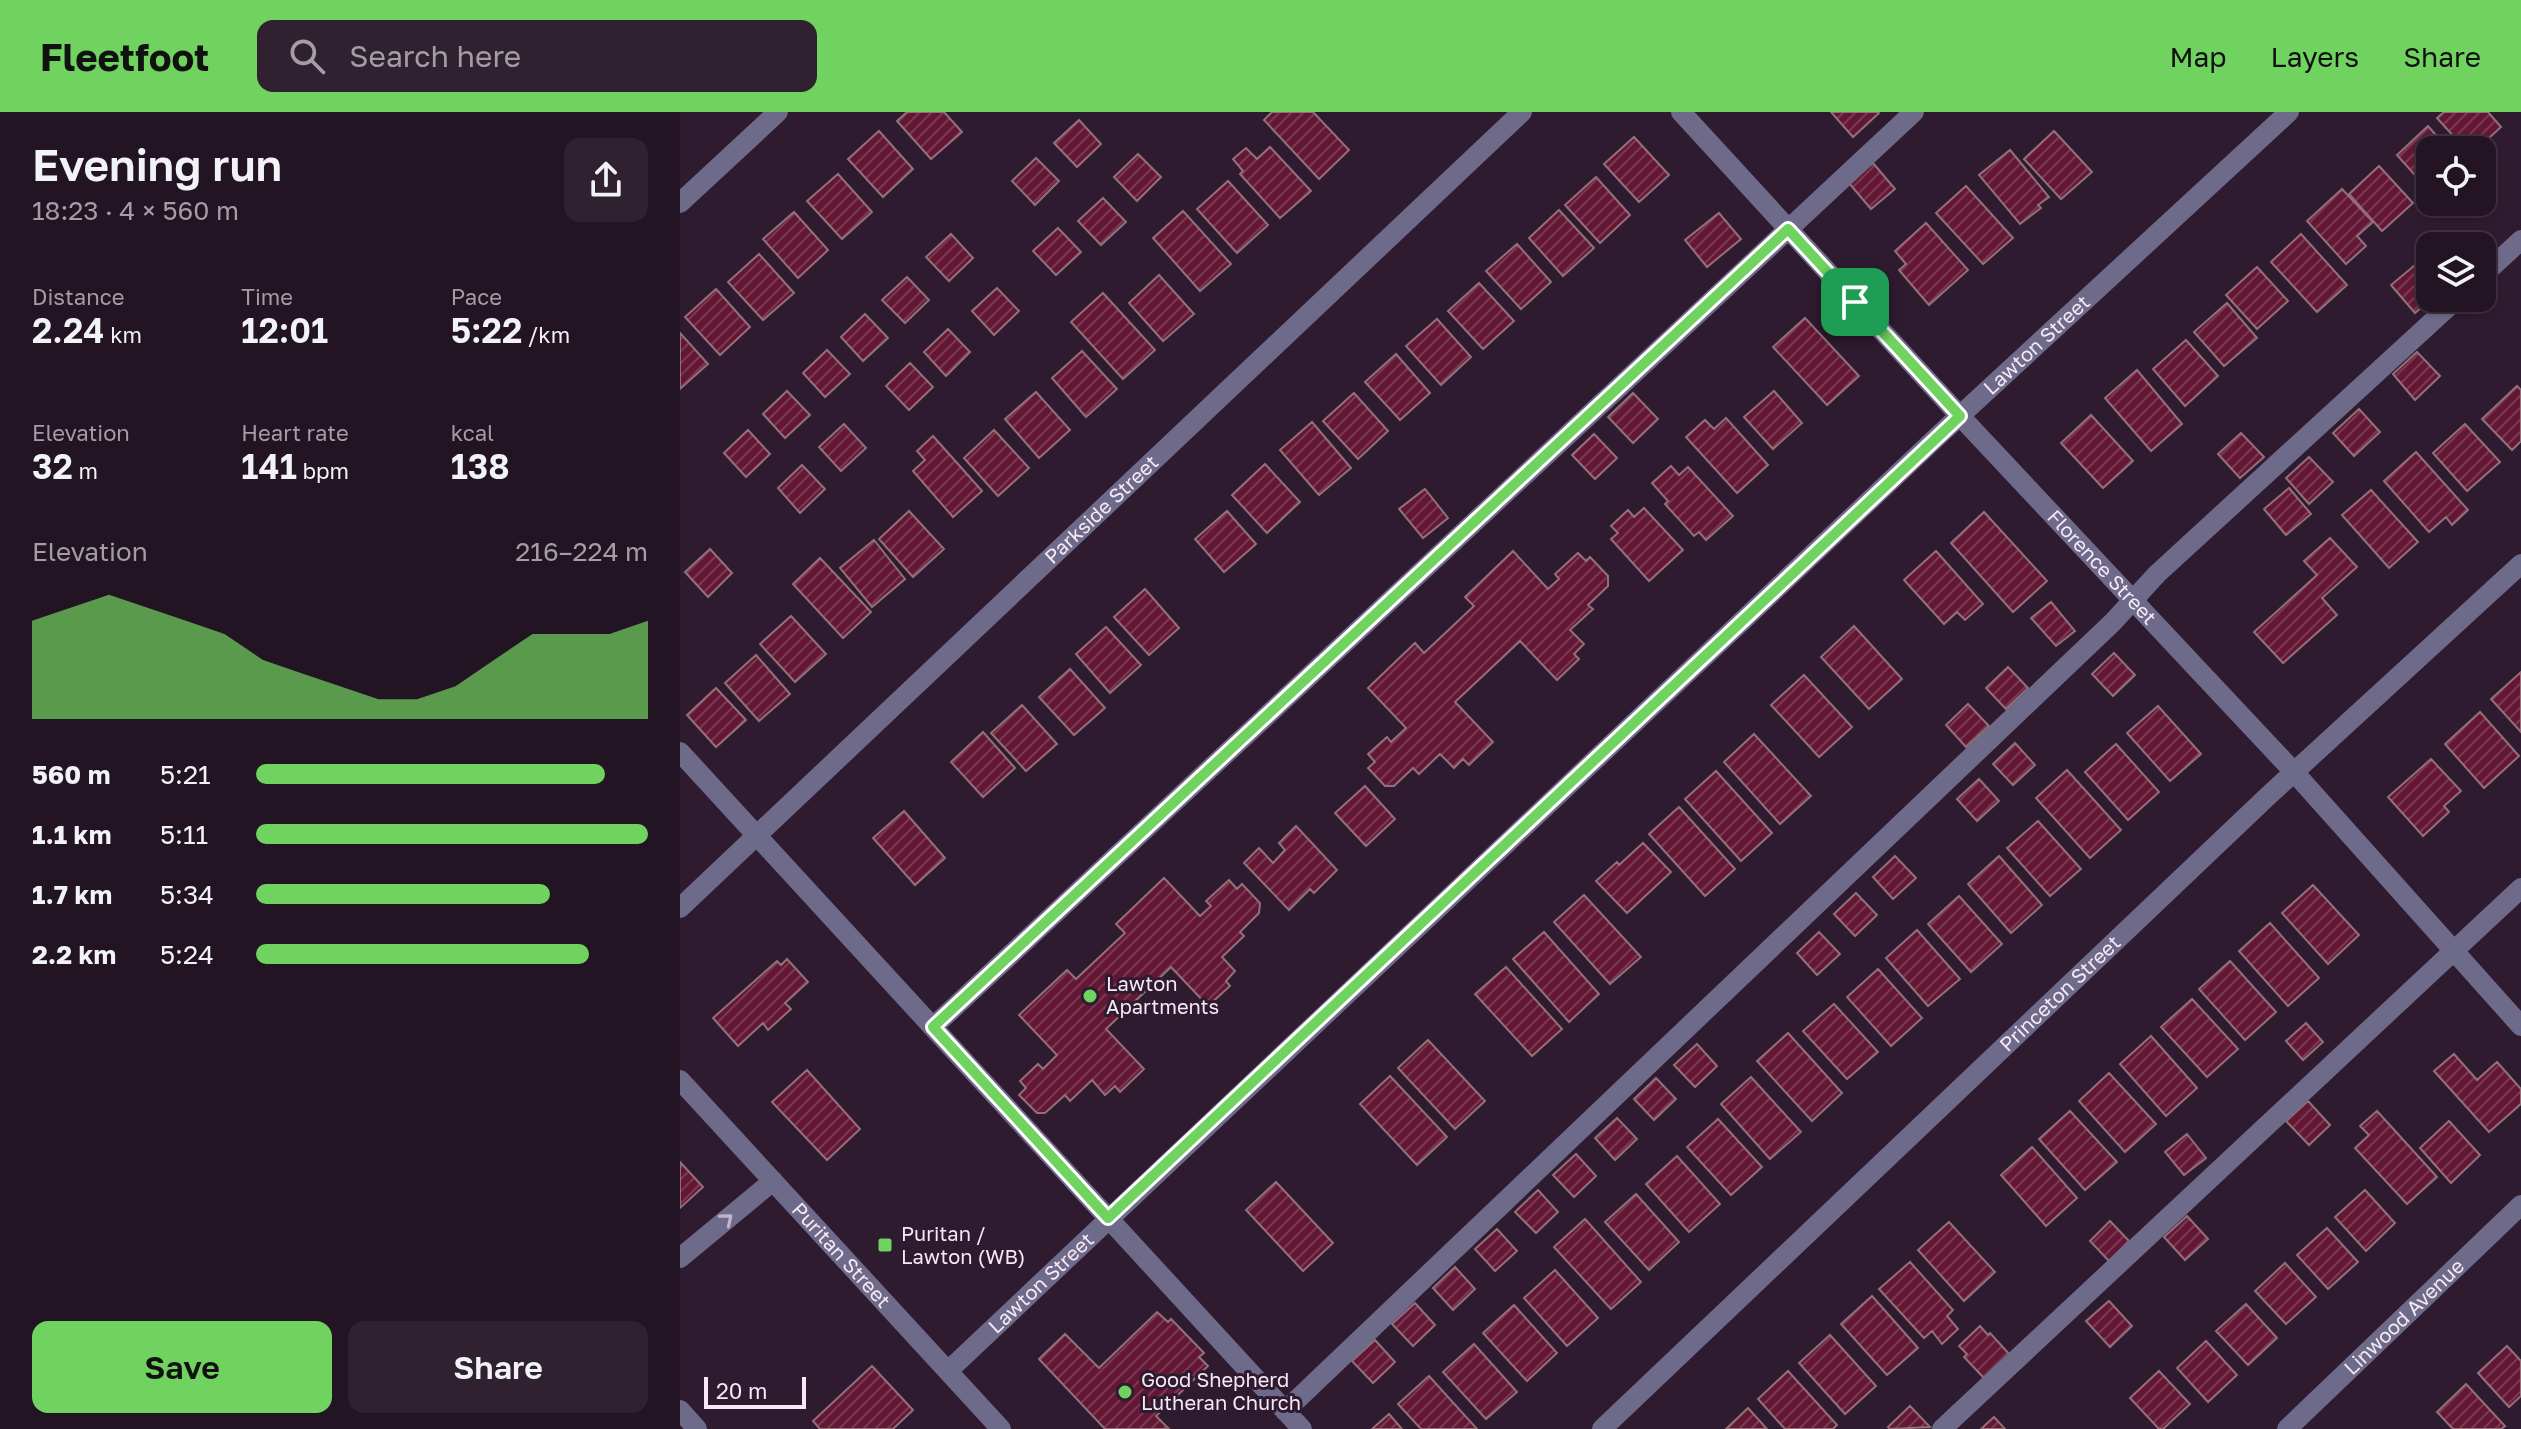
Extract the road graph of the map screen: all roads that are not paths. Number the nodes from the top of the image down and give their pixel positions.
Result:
1 (778, 112) edge
2 (1522, 112) edge
3 (1681, 112) edge
4 (1914, 112) edge
5 (2289, 112) edge
6 (680, 203) edge
7 (1788, 229) junction
8 (2521, 240) edge
9 (2496, 263) edge
10 (2443, 312) edge
11 (1960, 416) junction
12 (2521, 564) edge
13 (2132, 599) junction
14 (680, 752) edge
15 (2294, 772) junction
16 (757, 836) junction
17 (2521, 888) edge
18 (680, 908) edge
19 (2453, 952) junction
20 (2521, 1026) edge
21 (933, 1027) junction
22 (680, 1080) edge
23 (773, 1181) junction
24 (2521, 1205) edge
25 (1108, 1218) junction
26 (680, 1258) edge
27 (948, 1371) junction
28 (680, 1410) edge
29 (1285, 1411) junction
30 (697, 1429) edge
31 (1001, 1429) edge
32 (1302, 1429) edge
33 (1602, 1429) edge
34 (1942, 1429) edge
35 (2287, 1429) edge

1 - 6 street
2 - 16 street, Parkside Street
3 - 7 street, Florence Street
4 - 7 street
5 - 11 street, Lawton Street
7 - 11 street, Florence Street
7 - 21 street
8 - 9 street
10 - 13 street
11 - 13 street, Florence Street
11 - 25 street, Lawton Street
12 - 15 street, Princeton Street
13 - 15 street, Florence Street
13 - 29 street
14 - 16 street
15 - 19 street, Florence Street
15 - 33 street, Princeton Street
16 - 18 street, Parkside Street
16 - 21 street
17 - 19 street
19 - 20 street, Florence Street
19 - 34 street
21 - 25 street
22 - 23 street, Puritan Street
26 -> 23 street
23 - 27 street, Puritan Street
24 - 35 street, Linwood Avenue
25 - 27 street, Lawton Street
25 - 29 street
27 - 31 street, Puritan Street
28 - 30 street
29 - 32 street

